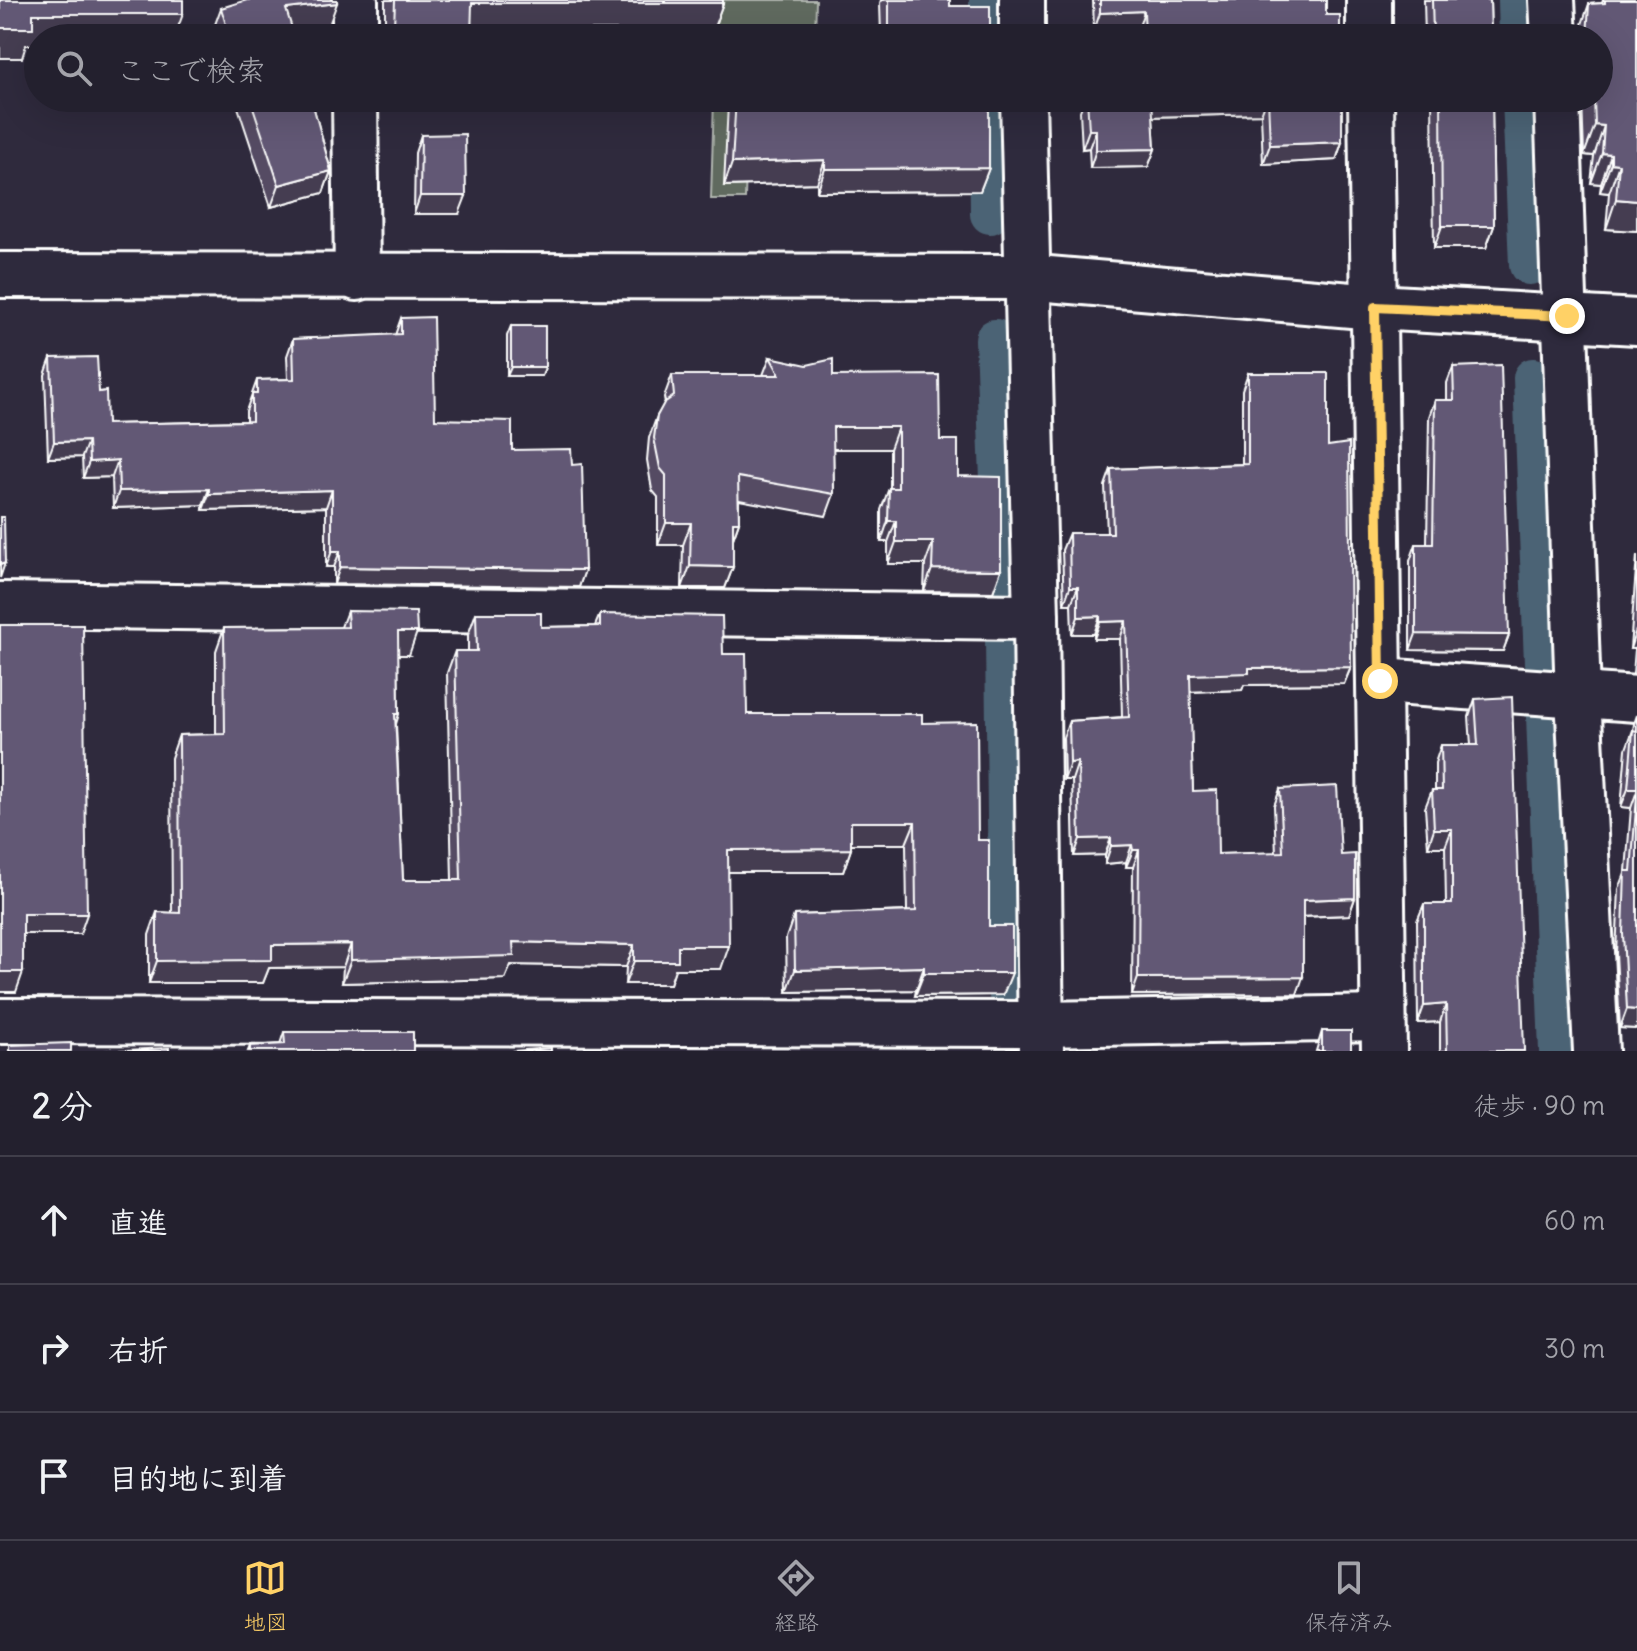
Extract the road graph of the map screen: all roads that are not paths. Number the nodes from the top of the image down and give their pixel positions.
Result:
1 (355, 0) edge
2 (1022, 0) edge
3 (1369, 0) edge
4 (1552, 0) edge
5 (355, 24) edge
6 (1022, 24) edge
7 (1369, 24) edge
8 (1553, 24) edge
9 (355, 112) edge
10 (1023, 112) edge
11 (1371, 112) edge
12 (1558, 112) edge
13 (0, 275) edge
14 (1025, 277) junction
15 (357, 278) junction
16 (1375, 307) junction
17 (1567, 316) junction
18 (1637, 322) edge
19 (0, 605) edge
20 (1036, 617) junction
21 (1380, 681) junction
22 (1578, 696) junction
23 (1637, 699) edge
24 (0, 1021) edge
25 (1384, 1034) edge
26 (191, 1036) edge
27 (599, 1037) edge
28 (1041, 1038) edge
29 (1603, 1051) edge

1 - 5 street
2 - 6 street
3 - 7 street
4 - 8 street
9 - 15 street
10 - 14 street
11 - 16 street
12 - 17 street
13 - 15 street
14 - 15 street
14 - 16 street
14 - 20 street
16 - 17 street
16 - 21 street
17 - 18 street
17 - 22 street
19 - 20 street
20 - 28 street
21 - 22 street
21 - 25 street
22 - 23 street
22 - 29 street
24 - 26 street
25 - 28 street
26 - 27 street
27 - 28 street

